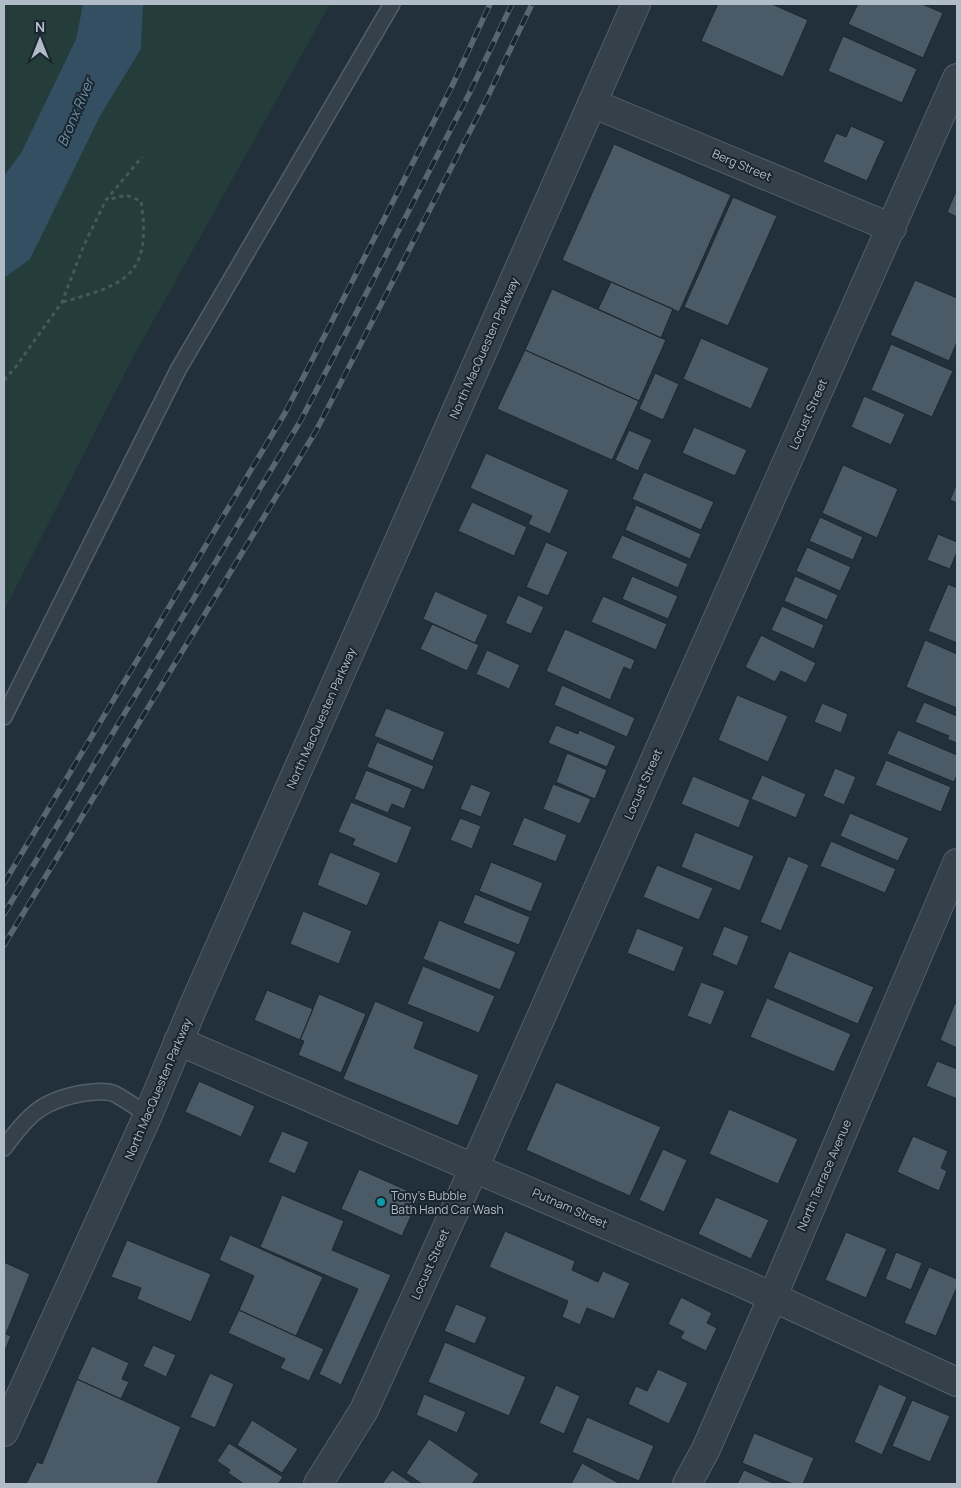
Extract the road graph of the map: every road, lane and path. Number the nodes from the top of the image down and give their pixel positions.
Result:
1 (392, 4) edge
2 (636, 4) edge
3 (957, 78) edge
4 (592, 103) junction
5 (142, 157) dead end
6 (106, 200) junction
7 (892, 228) junction
8 (62, 302) junction
9 (4, 380) edge
10 (4, 716) edge
11 (957, 863) edge
12 (178, 1041) junction
13 (148, 1115) junction
14 (4, 1148) edge
15 (475, 1166) junction
16 (773, 1296) junction
17 (957, 1382) edge
18 (4, 1432) edge
19 (318, 1484) edge
20 (687, 1484) edge

1 - 10 lane
2 - 4 street, North MacQuesten Parkway
3 - 7 street, Locust Street
4 - 7 street, Berg Street
4 - 12 street, North MacQuesten Parkway
5 - 6 path
6 - 8 path
6 - 8 path
7 - 15 street, Locust Street
8 - 9 path
11 - 16 street, North Terrace Avenue
12 - 13 street, North MacQuesten Parkway
12 - 15 street, Putnam Street
13 - 14 lane
13 - 18 street, North MacQuesten Parkway
15 - 16 street, Putnam Street
15 - 19 street, Locust Street
16 - 17 street, Putnam Street
16 - 20 street, North Terrace Avenue

